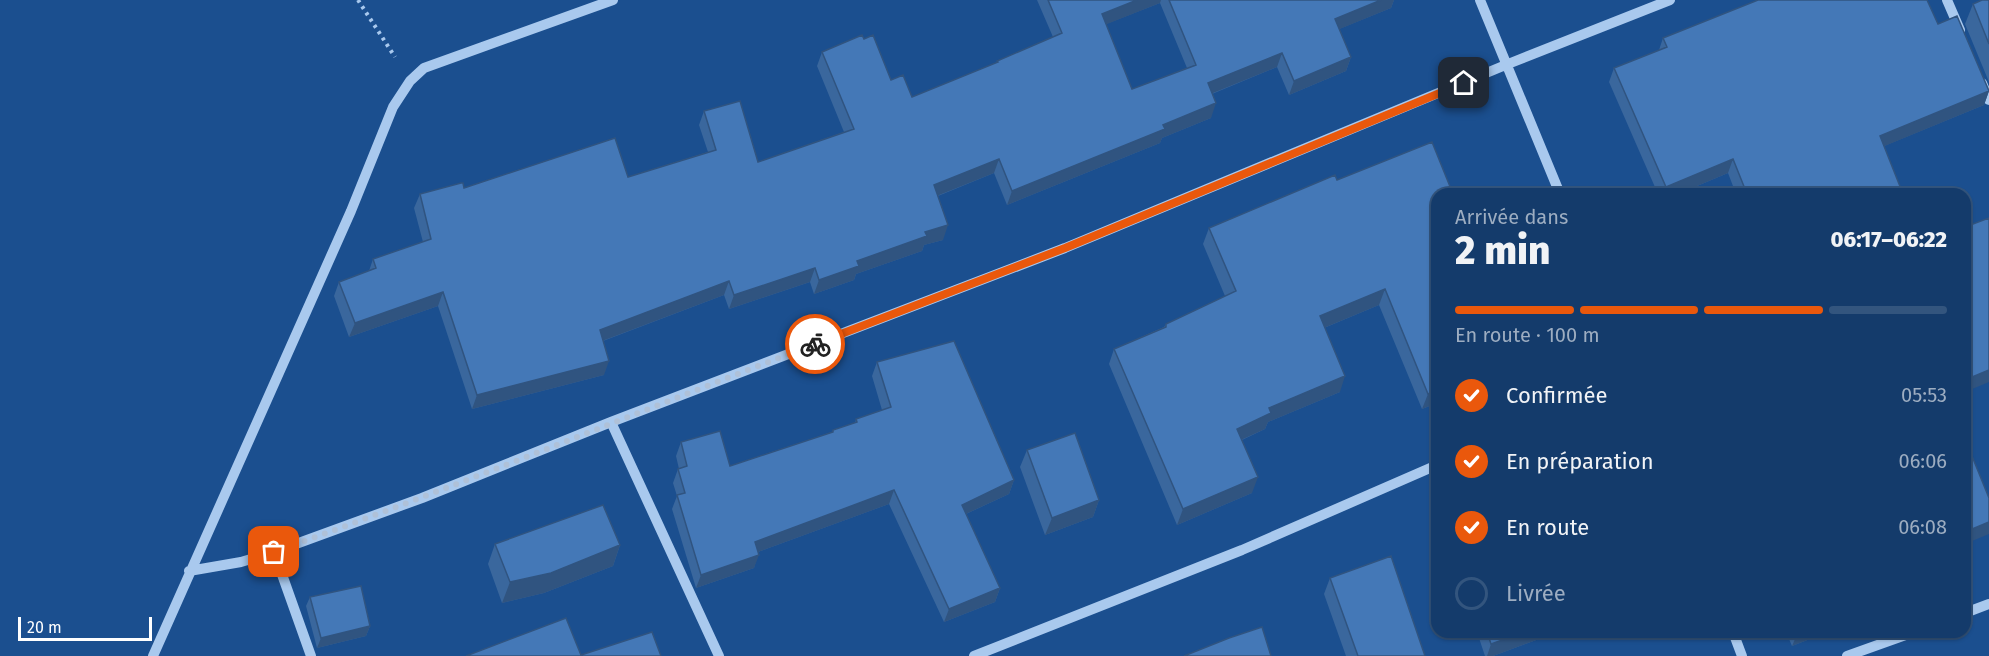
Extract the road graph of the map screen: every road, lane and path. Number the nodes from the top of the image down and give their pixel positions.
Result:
1 (358, 0) edge
2 (613, 0) edge
3 (1480, 0) edge
4 (1670, 0) edge
5 (1947, 0) edge
6 (1964, 40) edge
7 (1508, 64) junction
8 (1976, 70) edge
9 (410, 81) junction
10 (1989, 100) edge
11 (1558, 188) edge
12 (611, 422) junction
13 (1431, 468) edge
14 (274, 552) junction
15 (189, 571) junction
16 (1989, 604) edge
17 (1971, 611) edge
18 (1734, 638) edge
19 (1897, 638) edge
20 (153, 656) edge
21 (311, 656) edge
22 (719, 656) edge
23 (974, 656) edge
24 (1742, 656) edge
25 (1847, 656) edge

1 - 9 path
2 - 9 street
3 - 7 street
4 - 7 street
5 - 6 street
7 - 11 street
7 - 12 street
8 - 10 street
9 - 15 street
12 - 14 street
12 - 22 street
13 - 23 street
14 - 15 street
14 - 21 street
15 - 20 street
16 - 17 street
18 - 24 street
19 - 25 street

